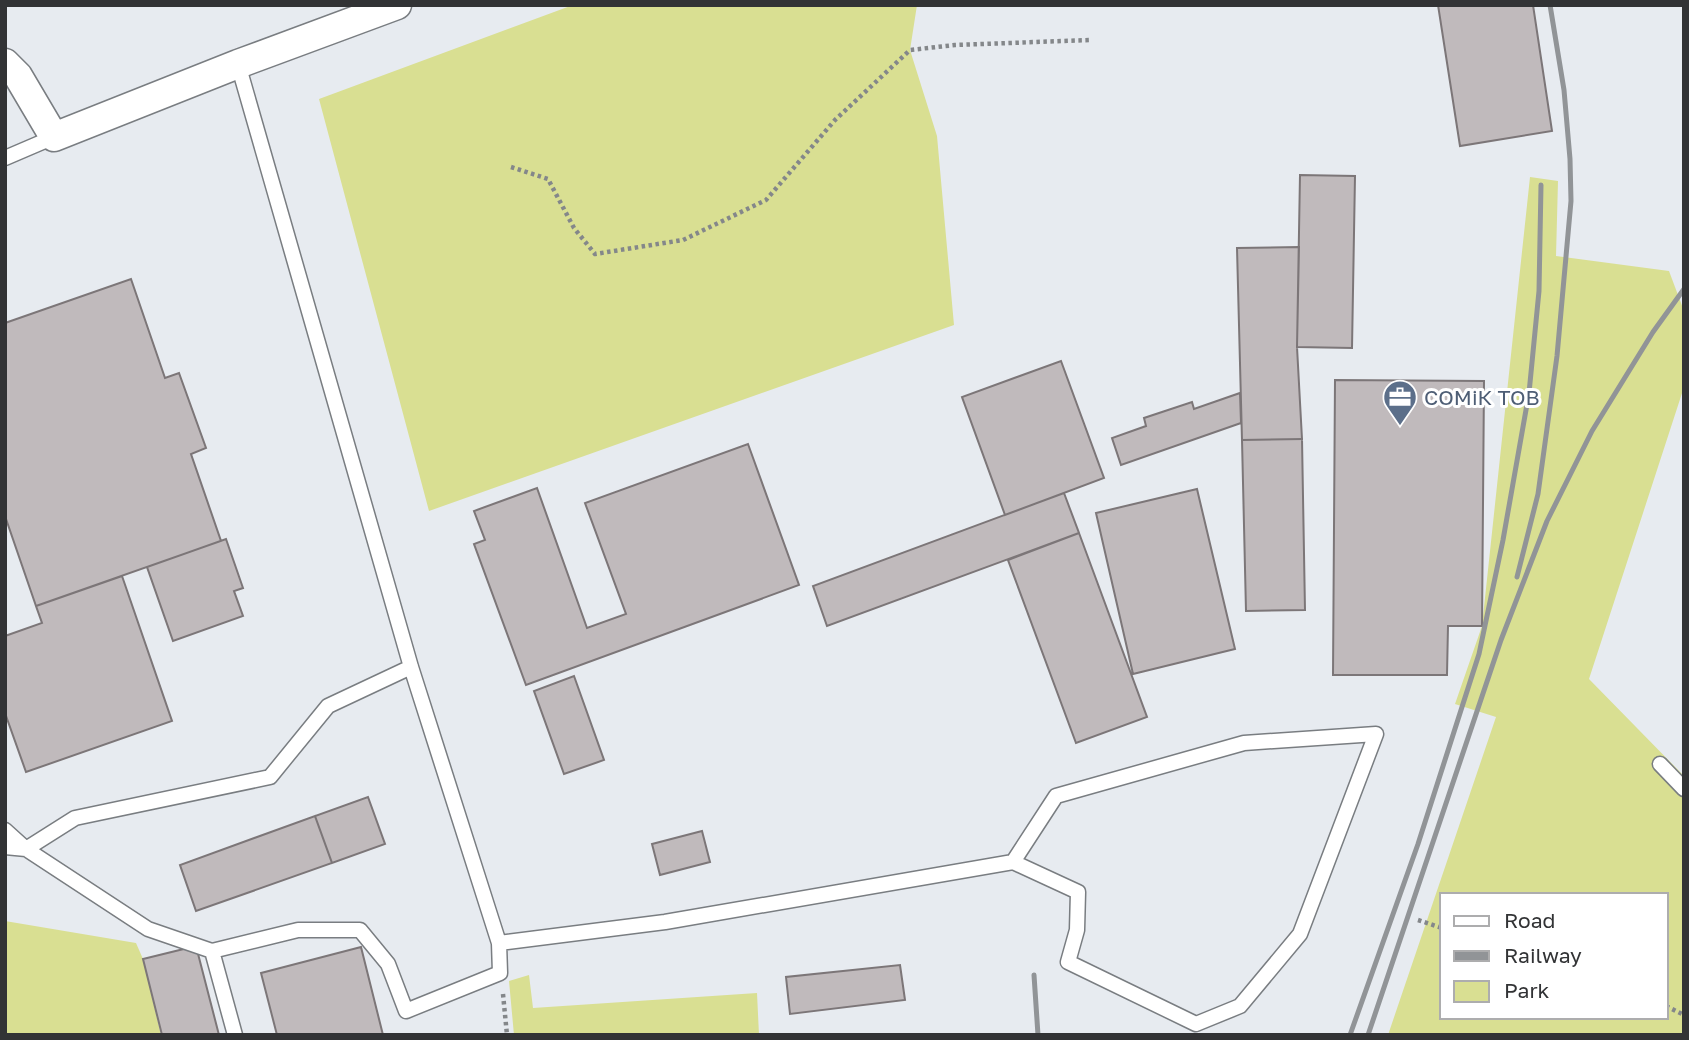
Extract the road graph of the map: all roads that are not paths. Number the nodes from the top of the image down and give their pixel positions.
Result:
1 (397, 5) edge
2 (5, 63) edge
3 (238, 64) junction
4 (54, 137) junction
5 (5, 158) edge
6 (411, 667) junction
7 (1660, 764) dead end
8 (1684, 789) edge
9 (5, 830) edge
10 (5, 847) edge
11 (26, 849) junction
12 (1013, 862) junction
13 (499, 943) junction
14 (212, 951) junction
15 (235, 1035) edge

1 - 3 street
2 - 4 street
3 - 4 street
3 - 6 lane
4 - 5 lane
6 - 11 lane
6 - 13 lane
7 - 8 lane
9 - 11 lane
10 - 11 lane
11 - 14 lane
12 - 12 lane
12 - 13 lane
13 - 14 lane
14 - 15 lane

